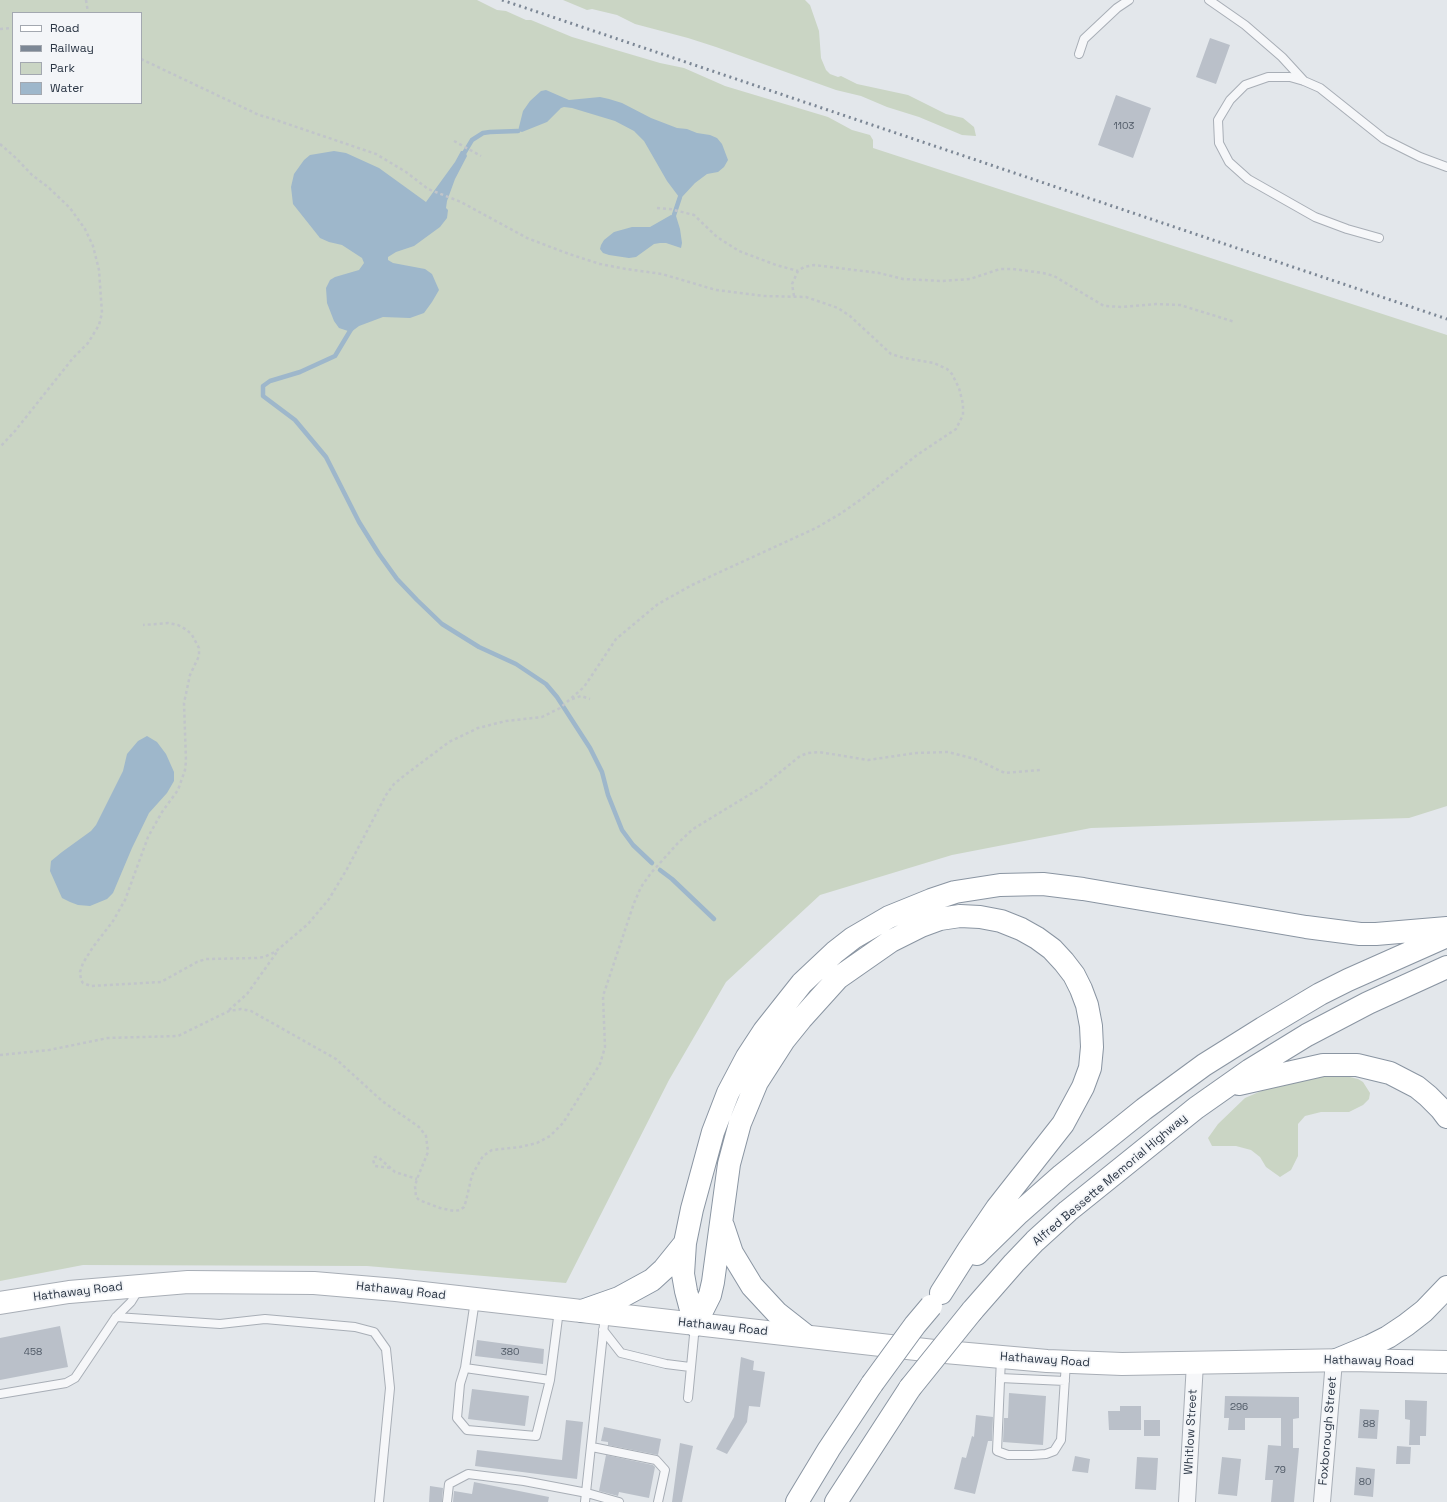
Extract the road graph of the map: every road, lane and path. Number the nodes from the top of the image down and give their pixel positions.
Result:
1 (86, 0) edge
2 (1129, 0) edge
3 (1209, 0) edge
4 (88, 12) edge
5 (12, 28) edge
6 (0, 29) edge
7 (1079, 54) dead end
8 (142, 59) edge
9 (1304, 81) junction
10 (454, 141) dead end
11 (0, 144) edge
12 (481, 156) dead end
13 (1447, 167) edge
14 (657, 208) dead end
15 (1379, 238) dead end
16 (798, 271) junction
17 (794, 296) junction
18 (1235, 322) dead end
19 (0, 447) edge
20 (143, 625) dead end
21 (572, 699) junction
22 (590, 699) dead end
23 (1040, 770) dead end
24 (1447, 928) edge
25 (1447, 936) edge
26 (279, 948) junction
27 (1447, 967) edge
28 (229, 1011) junction
29 (0, 1055) edge
30 (1223, 1089) junction
31 (1447, 1117) edge
32 (390, 1168) junction
33 (417, 1179) junction
34 (722, 1221) junction
35 (686, 1243) junction
36 (142, 1285) junction
37 (1447, 1287) edge
38 (475, 1299) junction
39 (936, 1300) junction
40 (0, 1303) edge
41 (559, 1309) junction
42 (582, 1311) junction
43 (116, 1317) junction
44 (604, 1322) junction
45 (695, 1325) junction
46 (805, 1335) junction
47 (1334, 1361) junction
48 (1447, 1362) edge
49 (1195, 1363) junction
50 (690, 1367) junction
51 (465, 1368) junction
52 (1001, 1368) junction
53 (1065, 1371) junction
54 (550, 1380) junction
55 (0, 1394) edge
56 (688, 1398) dead end
57 (592, 1447) junction
58 (587, 1493) junction
59 (379, 1502) edge
60 (447, 1502) edge
61 (586, 1502) edge
62 (619, 1502) edge
63 (658, 1502) edge
64 (797, 1502) edge
65 (836, 1502) edge
66 (1186, 1502) edge
67 (1322, 1502) edge

1 - 4 path
2 - 7 lane
3 - 9 lane
5 - 6 path
8 - 17 path
9 - 13 lane
9 - 15 lane
10 - 12 path
11 - 19 path
14 - 16 path
16 - 17 path
16 - 18 path
17 - 21 path
20 - 26 path
21 - 22 path
21 - 26 path
23 - 33 path
24 - 35 main road
25 - 39 main road
26 - 28 path
27 - 30 main road, Alfred Bessette Memorial Highway
28 - 29 path
28 - 33 path
30 - 31 main road
30 - 65 main road, Alfred Bessette Memorial Highway, bridge
32 - 32 path
32 - 33 path
34 - 39 main road
34 - 45 main road
34 - 46 main road
35 - 42 main road
35 - 45 main road
36 - 38 main road, Hathaway Road
36 - 40 main road, Hathaway Road
36 - 43 lane
37 - 47 main road
38 - 41 main road, Hathaway Road
38 - 51 lane
39 - 64 main road, bridge
41 - 42 main road, Hathaway Road
41 - 54 lane
42 - 44 main road, Hathaway Road
43 - 55 lane
43 - 59 lane
44 - 45 main road, Hathaway Road
44 - 50 lane
44 - 57 lane
45 - 46 main road, Hathaway Road
45 - 50 lane
46 - 52 main road, Hathaway Road
47 - 48 main road, Hathaway Road
47 - 49 main road, Hathaway Road
47 - 67 street, Foxborough Street
49 - 53 main road, Hathaway Road
49 - 66 street, Whitlow Street
50 - 56 lane
51 - 54 lane
51 - 54 lane
52 - 53 main road, Hathaway Road
52 - 53 lane
57 - 58 lane
57 - 63 lane
58 - 60 lane
58 - 61 lane
58 - 62 lane

